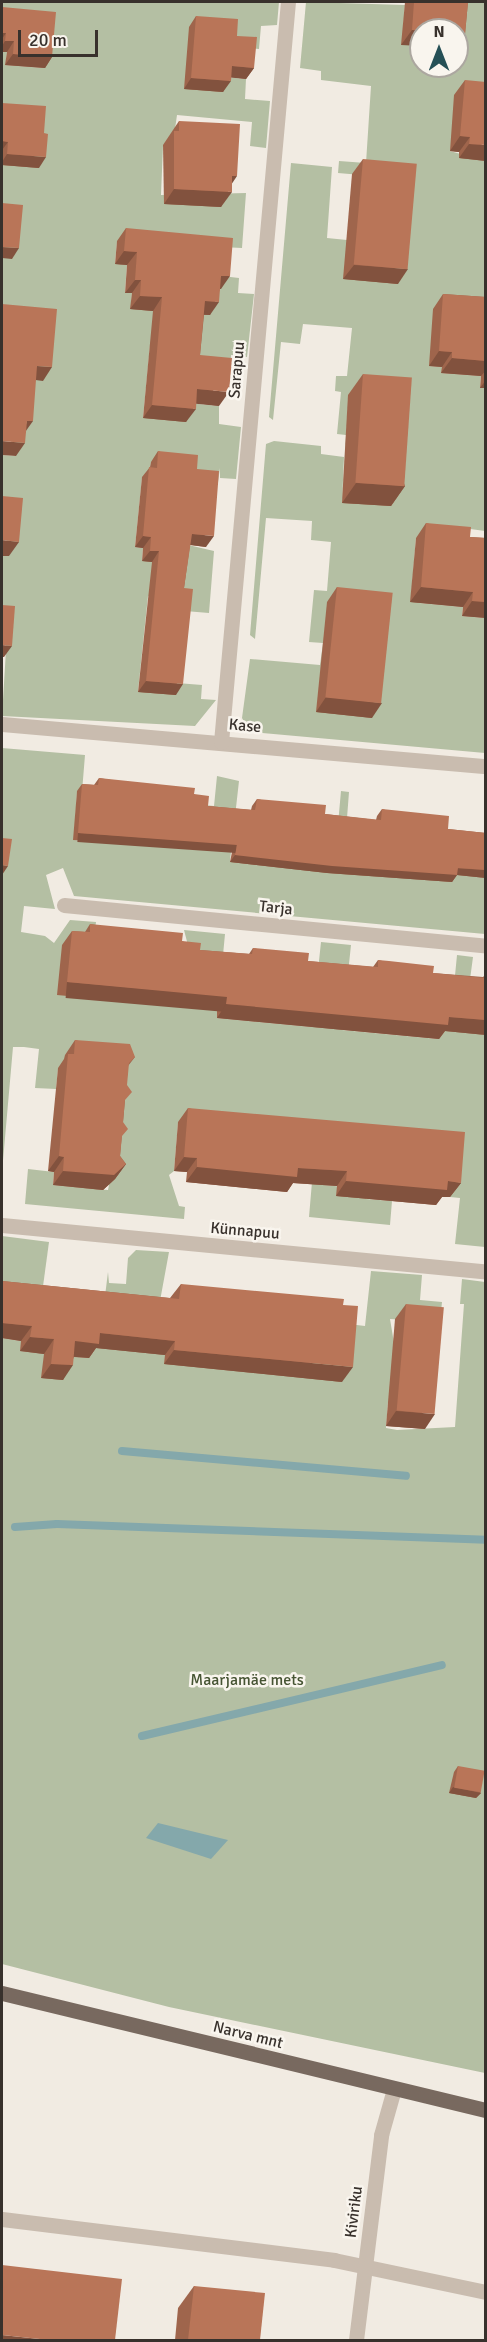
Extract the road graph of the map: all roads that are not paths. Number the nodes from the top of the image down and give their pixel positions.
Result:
1 (288, 2) edge
2 (2, 724) edge
3 (221, 742) junction
4 (486, 766) edge
5 (64, 905) dead end
6 (486, 946) edge
7 (2, 1225) edge
8 (486, 1272) edge
9 (2, 1993) edge
10 (394, 2089) junction
11 (486, 2110) edge
12 (2, 2219) edge
13 (365, 2267) junction
14 (486, 2292) edge
15 (356, 2340) edge

1 - 3 street, Sarapuu
2 - 3 street, Kase
3 - 4 street, Kase
5 - 6 street, Tarja
7 - 8 street, Künnapuu
9 - 10 main road, Narva mnt
10 - 11 main road, Narva mnt
10 - 13 street, Kiviriku
12 - 13 street
13 - 14 street
13 - 15 street, Kiviriku

